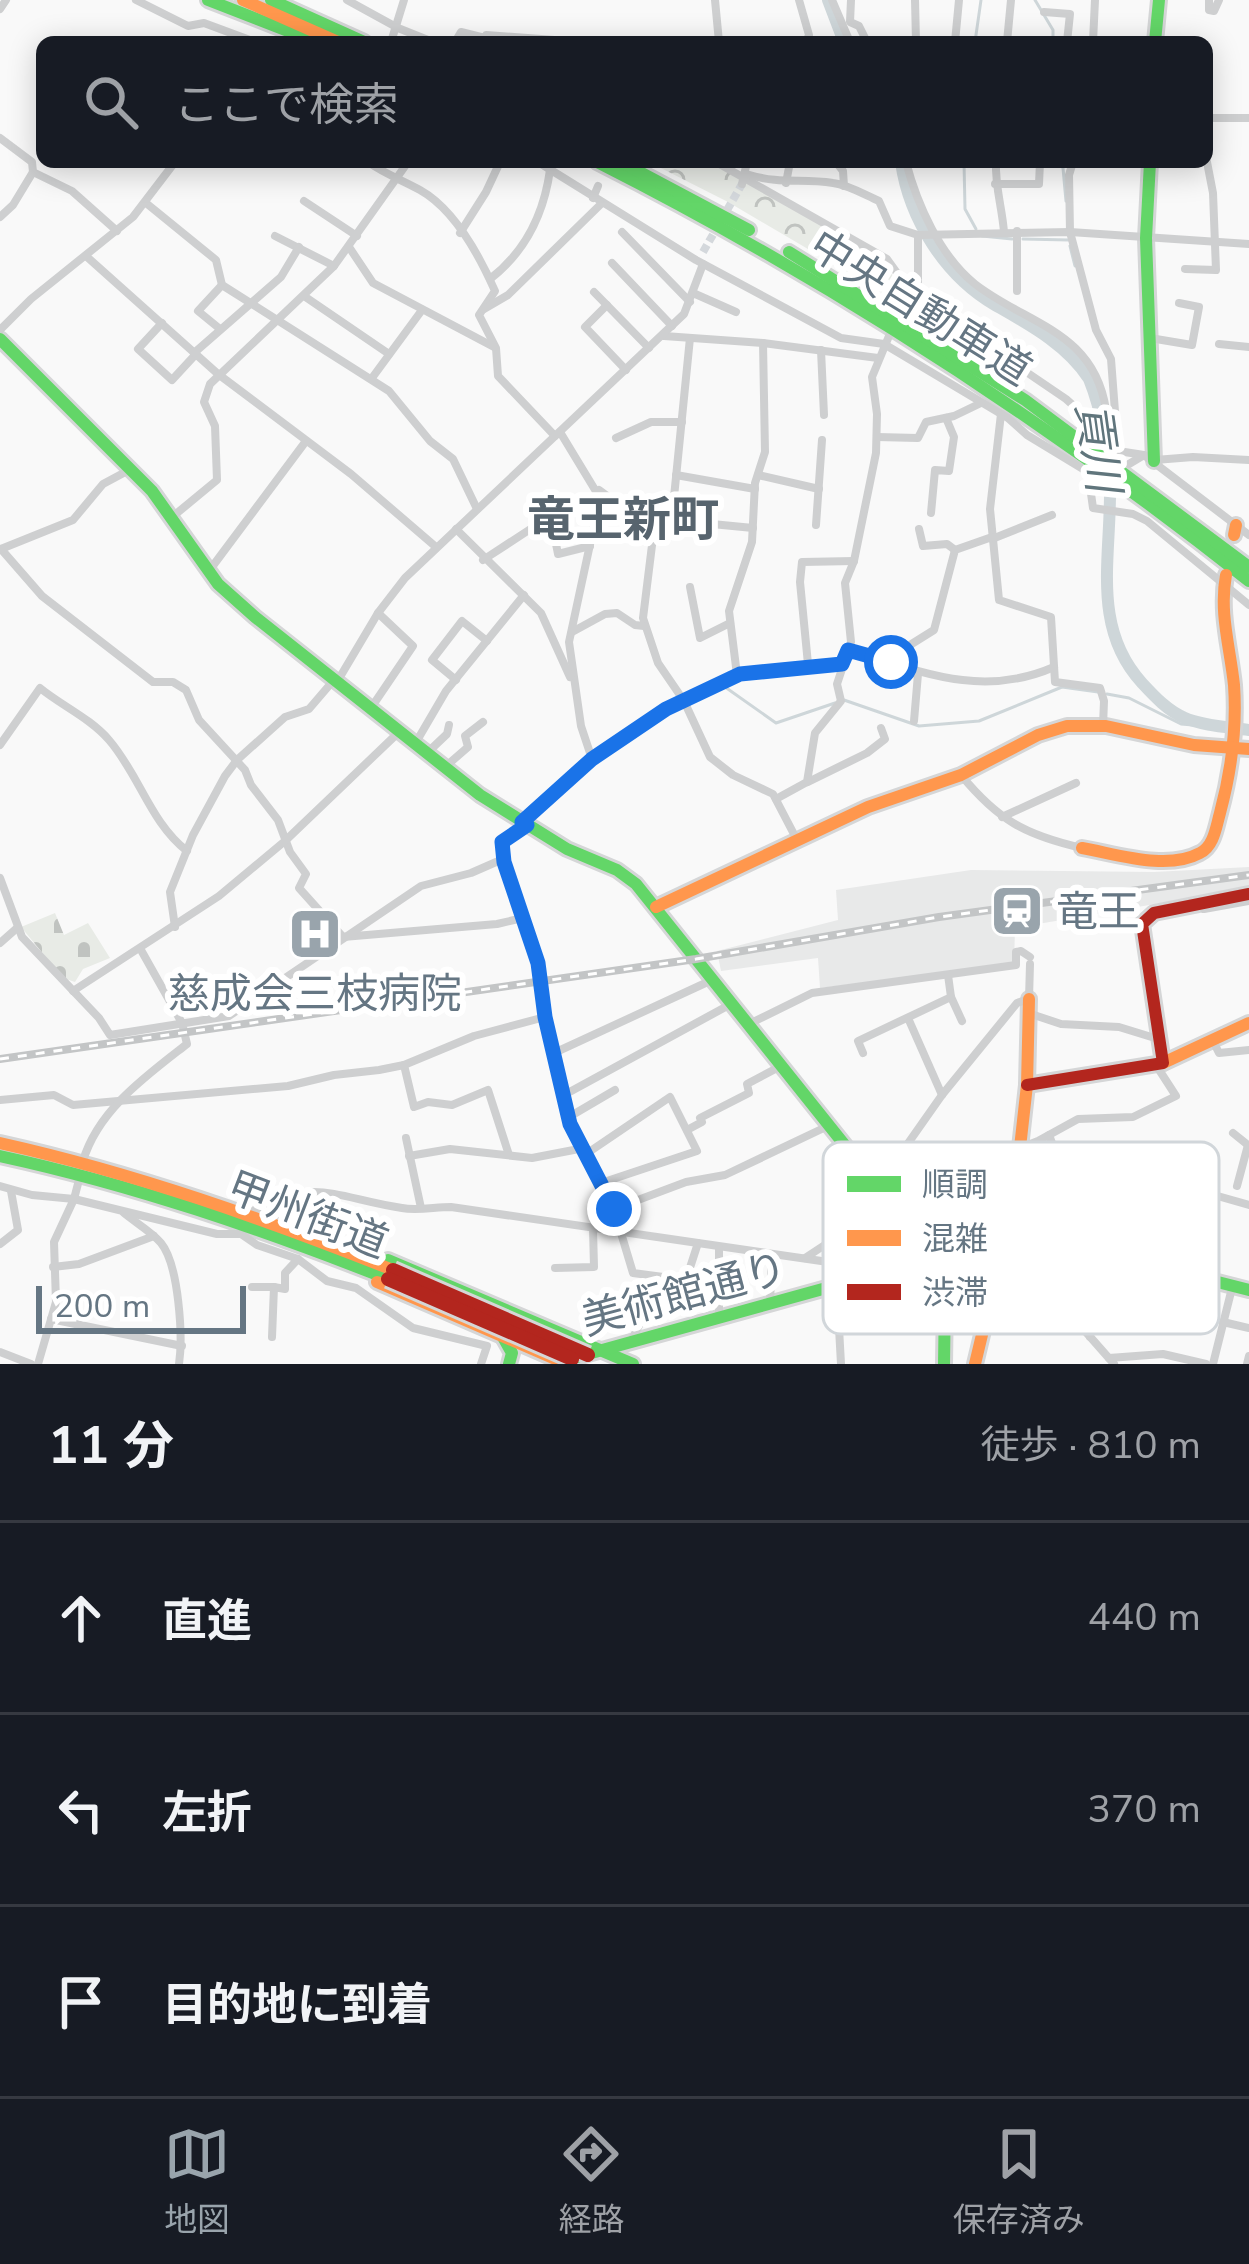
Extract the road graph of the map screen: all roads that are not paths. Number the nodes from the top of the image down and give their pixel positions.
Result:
1 (6, 0) edge
2 (136, 0) edge
3 (208, 0) edge
4 (243, 0) edge
5 (271, 0) edge
6 (293, 0) edge
7 (347, 0) edge
8 (404, 0) edge
9 (716, 0) edge
10 (799, 0) edge
11 (832, 0) edge
12 (850, 0) edge
13 (915, 0) edge
14 (959, 0) edge
15 (1011, 0) edge
16 (1095, 0) edge
17 (1159, 0) edge
18 (1209, 0) edge
19 (1219, 0) edge
20 (0, 9) edge
21 (1044, 12) dead end
22 (395, 34) edge
23 (239, 36) edge
24 (301, 36) edge
25 (324, 36) edge
26 (351, 36) edge
27 (364, 36) edge
28 (719, 36) edge
29 (809, 36) edge
30 (847, 36) edge
31 (864, 36) edge
32 (916, 36) edge
33 (956, 36) edge
34 (1008, 36) edge
35 (1068, 36) edge
36 (1093, 36) edge
37 (1156, 36) edge
38 (1213, 118) edge
39 (1249, 118) edge
40 (0, 138) edge
41 (171, 168) edge
42 (377, 168) edge
43 (404, 168) edge
44 (497, 168) edge
45 (547, 168) edge
46 (609, 168) edge
47 (632, 168) edge
48 (726, 168) edge
49 (746, 168) edge
50 (789, 168) edge
51 (841, 168) edge
52 (908, 168) edge
53 (996, 168) edge
54 (1040, 168) edge
55 (1071, 168) edge
56 (1150, 168) edge
57 (1208, 168) edge
58 (550, 170) junction
59 (33, 172) junction
60 (744, 179) junction
61 (395, 181) junction
62 (786, 183) junction
63 (995, 184) junction
64 (598, 186) dead end
65 (844, 186) junction
66 (304, 201) dead end
67 (597, 201) junction
68 (146, 203) junction
69 (0, 217) edge
70 (117, 231) junction
71 (1017, 231) junction
72 (460, 232) junction
73 (622, 232) dead end
74 (1004, 232) junction
75 (1068, 232) junction
76 (937, 233) junction
77 (918, 235) junction
78 (275, 236) dead end
79 (357, 236) junction
80 (1146, 238) junction
81 (1216, 241) junction
82 (1249, 244) edge
83 (299, 247) junction
84 (349, 247) junction
85 (86, 256) junction
86 (701, 258) junction
87 (612, 263) dead end
88 (334, 266) junction
89 (1184, 268) dead end
90 (490, 279) junction
91 (222, 284) junction
92 (1017, 291) dead end
93 (594, 292) dead end
94 (304, 296) junction
95 (914, 296) junction
96 (692, 297) junction
97 (253, 303) junction
98 (1179, 303) dead end
99 (607, 305) junction
100 (906, 309) dead end
101 (422, 310) junction
102 (483, 310) junction
103 (736, 312) dead end
104 (281, 319) junction
105 (162, 323) junction
106 (672, 326) junction
107 (220, 329) junction
108 (0, 330) edge
109 (662, 336) junction
110 (690, 338) junction
111 (1150, 338) junction
112 (0, 340) edge
113 (887, 340) junction
114 (764, 343) junction
115 (1220, 344) dead end
116 (1249, 347) edge
117 (496, 348) junction
118 (649, 348) junction
119 (821, 350) junction
120 (195, 353) junction
121 (389, 354) junction
122 (878, 358) junction
123 (626, 370) junction
124 (218, 374) junction
125 (372, 378) junction
126 (1110, 391) junction
127 (983, 403) junction
128 (1106, 410) dead end
129 (1001, 414) junction
130 (824, 415) dead end
131 (946, 418) junction
132 (682, 422) junction
133 (557, 434) junction
134 (877, 437) junction
135 (616, 438) dead end
136 (822, 440) dead end
137 (306, 441) junction
138 (1091, 455) junction
139 (1149, 458) junction
140 (1249, 460) edge
141 (131, 469) junction
142 (676, 475) junction
143 (758, 475) junction
144 (1126, 477) junction
145 (819, 488) junction
146 (598, 489) junction
147 (754, 489) junction
148 (673, 506) junction
149 (477, 509) junction
150 (931, 513) dead end
151 (1129, 514) junction
152 (1052, 515) dead end
153 (171, 518) junction
154 (655, 520) junction
155 (816, 525) dead end
156 (532, 528) dead end
157 (753, 528) junction
158 (456, 529) junction
159 (919, 529) dead end
160 (1240, 532) edge
161 (992, 538) junction
162 (555, 539) dead end
163 (590, 546) junction
164 (436, 547) junction
165 (0, 549) edge
166 (955, 550) junction
167 (483, 560) junction
168 (854, 561) junction
169 (1249, 567) edge
170 (209, 571) junction
171 (1225, 579) junction
172 (1249, 581) edge
173 (690, 587) dead end
174 (524, 596) junction
175 (1249, 605) edge
176 (377, 613) junction
177 (730, 623) junction
178 (644, 626) junction
179 (570, 633) junction
180 (487, 641) junction
181 (848, 650) junction
182 (884, 661) junction
183 (842, 664) junction
184 (809, 665) junction
185 (1054, 667) junction
186 (918, 674) junction
187 (737, 676) junction
188 (456, 680) junction
189 (334, 682) junction
190 (573, 683) junction
191 (683, 700) junction
192 (370, 709) junction
193 (914, 721) dead end
194 (483, 722) dead end
195 (449, 725) dead end
196 (1103, 726) junction
197 (881, 728) dead end
198 (399, 732) junction
199 (1231, 743) junction
200 (0, 745) edge
201 (421, 749) junction
202 (1249, 749) edge
203 (592, 759) junction
204 (237, 760) junction
205 (445, 767) junction
206 (961, 775) junction
207 (807, 782) junction
208 (1076, 783) dead end
209 (776, 799) junction
210 (1001, 818) junction
211 (525, 824) junction
212 (797, 840) junction
213 (285, 841) junction
214 (1082, 848) joint
215 (187, 851) junction
216 (503, 859) junction
217 (0, 878) edge
218 (1249, 897) edge
219 (656, 907) junction
220 (523, 918) junction
221 (175, 927) junction
222 (18, 928) junction
223 (343, 937) junction
224 (0, 943) edge
225 (141, 950) junction
226 (948, 975) junction
227 (712, 980) junction
228 (73, 991) junction
229 (951, 998) junction
230 (731, 1004) junction
231 (1029, 1006) junction
232 (545, 1017) junction
233 (908, 1018) junction
234 (962, 1021) dead end
235 (182, 1023) junction
236 (1249, 1024) edge
237 (748, 1025) junction
238 (1158, 1039) junction
239 (1213, 1041) junction
240 (1249, 1050) edge
241 (554, 1053) junction
242 (863, 1053) dead end
243 (1160, 1064) junction
244 (404, 1065) junction
245 (781, 1066) junction
246 (1027, 1085) junction
247 (615, 1090) dead end
248 (564, 1095) junction
249 (943, 1095) junction
250 (0, 1100) edge
251 (118, 1102) junction
252 (569, 1117) junction
253 (828, 1126) junction
254 (687, 1130) junction
255 (1233, 1132) dead end
256 (1049, 1135) junction
257 (406, 1138) dead end
258 (841, 1142) edge
259 (909, 1142) edge
260 (1022, 1142) edge
261 (1034, 1142) edge
262 (1052, 1142) edge
263 (0, 1143) edge
264 (1248, 1146) edge
265 (585, 1151) junction
266 (509, 1155) junction
267 (0, 1156) edge
268 (410, 1156) junction
269 (81, 1168) junction
270 (601, 1183) junction
271 (0, 1186) edge
272 (1237, 1186) dead end
273 (10, 1191) junction
274 (1219, 1196) edge
275 (74, 1198) junction
276 (1249, 1205) edge
277 (421, 1208) junction
278 (614, 1209) junction
279 (120, 1211) junction
280 (214, 1213) junction
281 (0, 1214) edge
282 (14, 1214) junction
283 (252, 1218) junction
284 (592, 1229) junction
285 (204, 1230) junction
286 (623, 1232) junction
287 (154, 1237) junction
288 (698, 1243) junction
289 (0, 1244) edge
290 (823, 1246) edge
291 (719, 1247) junction
292 (772, 1254) junction
293 (804, 1258) junction
294 (298, 1259) junction
295 (823, 1261) edge
296 (345, 1267) junction
297 (53, 1268) junction
298 (555, 1268) dead end
299 (390, 1274) junction
300 (1219, 1281) edge
301 (339, 1284) junction
302 (1233, 1284) junction
303 (274, 1286) junction
304 (252, 1287) dead end
305 (823, 1289) edge
306 (1249, 1290) edge
307 (597, 1303) dead end
308 (770, 1304) junction
309 (51, 1319) junction
310 (719, 1319) junction
311 (1223, 1322) junction
312 (1249, 1328) edge
313 (839, 1334) edge
314 (944, 1334) edge
315 (983, 1334) edge
316 (1087, 1334) edge
317 (1090, 1334) edge
318 (272, 1337) dead end
319 (503, 1337) junction
320 (1090, 1337) junction
321 (651, 1338) junction
322 (630, 1343) junction
323 (182, 1346) junction
324 (0, 1352) edge
325 (605, 1357) edge
326 (1111, 1361) edge
327 (559, 1363) edge
328 (34, 1364) edge
329 (179, 1364) edge
330 (481, 1364) edge
331 (509, 1364) edge
332 (584, 1364) edge
333 (637, 1364) edge
334 (841, 1364) edge
335 (944, 1364) edge
336 (975, 1364) edge
337 (1210, 1364) edge

1 - 20 street
2 - 23 street
3 - 24 main road
4 - 25 main road
5 - 26 main road
6 - 27 main road
7 - 22 street
8 - 22 street
9 - 28 street
10 - 29 street
11 - 30 street
12 - 31 street
13 - 32 street
14 - 33 street
15 - 34 street
16 - 36 street
17 - 37 main road
18 - 19 street
21 - 35 street
38 - 39 street
40 - 59 street
41 - 68 street
42 - 61 street
43 - 61 street
44 - 72 street
45 - 58 street
46 - 138 main road, 中央自動車道
47 - 138 main road, 中央自動車道
48 - 60 street
49 - 60 street
50 - 62 street
51 - 65 street
52 - 76 street
53 - 63 street
54 - 63 street
55 - 75 street
56 - 80 main road
57 - 81 street
58 - 67 street
58 - 90 street
59 - 69 street
59 - 70 street
60 - 62 street
60 - 95 street
61 - 72 street
61 - 79 street
62 - 65 street
63 - 74 street
64 - 67 street
65 - 77 street
66 - 79 street
67 - 86 street
67 - 102 street
68 - 70 street
68 - 91 street
70 - 85 street
71 - 74 street
71 - 75 street
71 - 92 street
72 - 90 street
73 - 96 street
74 - 76 street
75 - 80 street
75 - 126 street
76 - 77 street
76 - 126 street
77 - 95 street
78 - 83 street
79 - 84 street
80 - 81 street
80 - 111 main road
81 - 82 street
81 - 89 street
83 - 88 street
83 - 97 street
84 - 88 street
84 - 101 street
85 - 105 street
85 - 108 street
86 - 96 street
86 - 113 street
87 - 106 street
88 - 94 street
90 - 102 street
91 - 97 street
91 - 107 street
93 - 99 street
94 - 104 street
94 - 121 street
95 - 100 street
95 - 138 street
96 - 103 street
96 - 106 street
97 - 104 street
97 - 107 street
98 - 111 street
99 - 118 street
99 - 123 street
101 - 117 street
101 - 121 street
102 - 117 street
104 - 124 street
104 - 125 street
105 - 120 street
105 - 120 street
106 - 109 street
107 - 120 street
109 - 110 street
109 - 118 street
110 - 114 street
110 - 132 street
111 - 139 main road
112 - 141 main road
113 - 122 street
113 - 127 street
114 - 119 street
114 - 143 street
115 - 116 street
117 - 133 street
118 - 123 street
119 - 122 street
119 - 130 street
120 - 124 street
121 - 125 street
122 - 134 street
123 - 133 street
124 - 137 street
124 - 153 street
125 - 149 street
126 - 128 street
126 - 139 street
127 - 129 street
127 - 131 street
129 - 138 street
129 - 161 street
131 - 134 street
131 - 150 street
132 - 135 street
132 - 142 street
133 - 146 street
133 - 149 street
134 - 168 street
136 - 145 street
137 - 164 street
137 - 170 street
138 - 144 main road, 中央自動車道
138 - 151 street
139 - 140 street
139 - 144 street
139 - 160 street
141 - 153 main road
141 - 165 street
142 - 147 street
142 - 148 street
143 - 145 street
143 - 147 street
144 - 151 street
144 - 169 main road, 中央自動車道
144 - 172 main road, 中央自動車道
145 - 155 street
146 - 154 street
146 - 163 street
147 - 157 street
148 - 154 street
148 - 157 street
149 - 158 street
151 - 171 street
152 - 161 street
153 - 170 main road
154 - 178 street
156 - 167 street
157 - 177 street
158 - 164 street
158 - 167 street
159 - 166 street
161 - 166 street
161 - 185 street
162 - 163 street
163 - 179 street
164 - 176 street
165 - 204 street
166 - 182 street
167 - 174 street
168 - 181 street
168 - 184 street
170 - 189 main road
171 - 175 street
171 - 199 main road
173 - 177 street
174 - 180 street
174 - 190 street
176 - 189 street
176 - 192 street
177 - 187 street
178 - 179 street
178 - 191 street
179 - 190 street
180 - 188 street
180 - 188 street
181 - 182 street
181 - 183 street
182 - 186 street
183 - 184 street
183 - 207 street
184 - 187 street
185 - 186 street
185 - 196 street
186 - 193 street
187 - 191 street
188 - 201 street
189 - 192 main road
189 - 204 street
190 - 203 street
191 - 203 street
191 - 209 street
192 - 198 main road
194 - 205 street
195 - 201 street
196 - 199 main road
196 - 206 main road
197 - 207 street
198 - 201 main road
198 - 213 street
199 - 202 main road
199 - 214 main road
200 - 215 street
201 - 205 main road
203 - 211 street
204 - 213 street
204 - 215 street
205 - 211 main road
206 - 210 street
206 - 212 main road
207 - 209 street
208 - 210 street
209 - 212 street
210 - 214 street
211 - 216 street
211 - 219 main road
212 - 219 main road
213 - 221 street
213 - 223 street
215 - 221 street
216 - 220 street
216 - 223 street
217 - 222 street
218 - 238 main road
219 - 227 main road
220 - 223 street
220 - 232 street
221 - 225 street
222 - 224 street
222 - 228 street
223 - 235 street
225 - 228 street
225 - 235 street
226 - 229 street
226 - 231 street
226 - 237 street
227 - 230 main road
227 - 241 street
228 - 235 street
229 - 233 street
229 - 234 street
230 - 237 main road
230 - 248 street
231 - 238 street
231 - 246 main road
231 - 249 street
232 - 241 street
232 - 244 street
233 - 242 street
233 - 249 street
235 - 251 street
236 - 239 main road
237 - 245 main road
238 - 243 main road
239 - 240 street
239 - 243 main road
241 - 248 street
243 - 246 main road
243 - 256 street
244 - 251 street
244 - 266 street
245 - 253 main road
245 - 254 street
246 - 260 main road
247 - 252 street
248 - 252 street
249 - 259 street
250 - 251 street
251 - 269 street
252 - 265 street
253 - 258 main road
253 - 278 street
254 - 265 street
254 - 270 street
255 - 264 street
256 - 261 street
256 - 262 street
257 - 268 street
263 - 269 main road, 甲州街道
264 - 272 street
265 - 266 street
265 - 270 street
266 - 268 street
267 - 269 main road, 甲州街道
268 - 277 street
269 - 275 street
269 - 280 main road, 甲州街道
269 - 283 main road, 甲州街道
270 - 278 street
271 - 273 street
273 - 275 street
273 - 282 street
274 - 276 street
275 - 279 street
275 - 297 street
277 - 283 street
277 - 284 street
278 - 286 street
279 - 285 street
279 - 287 street
280 - 283 main road, 甲州街道
280 - 285 street
281 - 282 street
282 - 289 street
283 - 296 main road
283 - 299 main road, 甲州街道
283 - 299 main road, 甲州街道
283 - 325 main road, 甲州街道
284 - 286 street
284 - 298 street
285 - 294 street
286 - 288 street
286 - 288 street
287 - 297 street
287 - 323 street
288 - 291 street
290 - 293 street
291 - 292 street
291 - 310 street
292 - 293 street
292 - 308 street
293 - 295 street
294 - 301 street
294 - 303 street
296 - 301 street
296 - 319 main road
297 - 309 street
299 - 325 main road, 甲州街道, bridge
299 - 332 main road, 甲州街道, bridge
300 - 302 main road, 美術館通り
301 - 330 street
302 - 306 main road, 美術館通り
302 - 311 street
303 - 304 street
303 - 318 street
305 - 308 main road, 美術館通り
307 - 322 street
308 - 310 main road, 美術館通り
309 - 323 street
309 - 328 street
310 - 321 main road, 美術館通り
311 - 312 street
311 - 337 street
313 - 334 street
314 - 335 main road
315 - 336 main road
316 - 320 street
317 - 320 street
319 - 327 main road
319 - 331 main road
320 - 326 street
321 - 322 main road, 美術館通り
321 - 333 main road
322 - 325 main road, 美術館通り
323 - 329 street
324 - 328 street
325 - 327 main road, 美術館通り
325 - 333 main road
326 - 337 street

